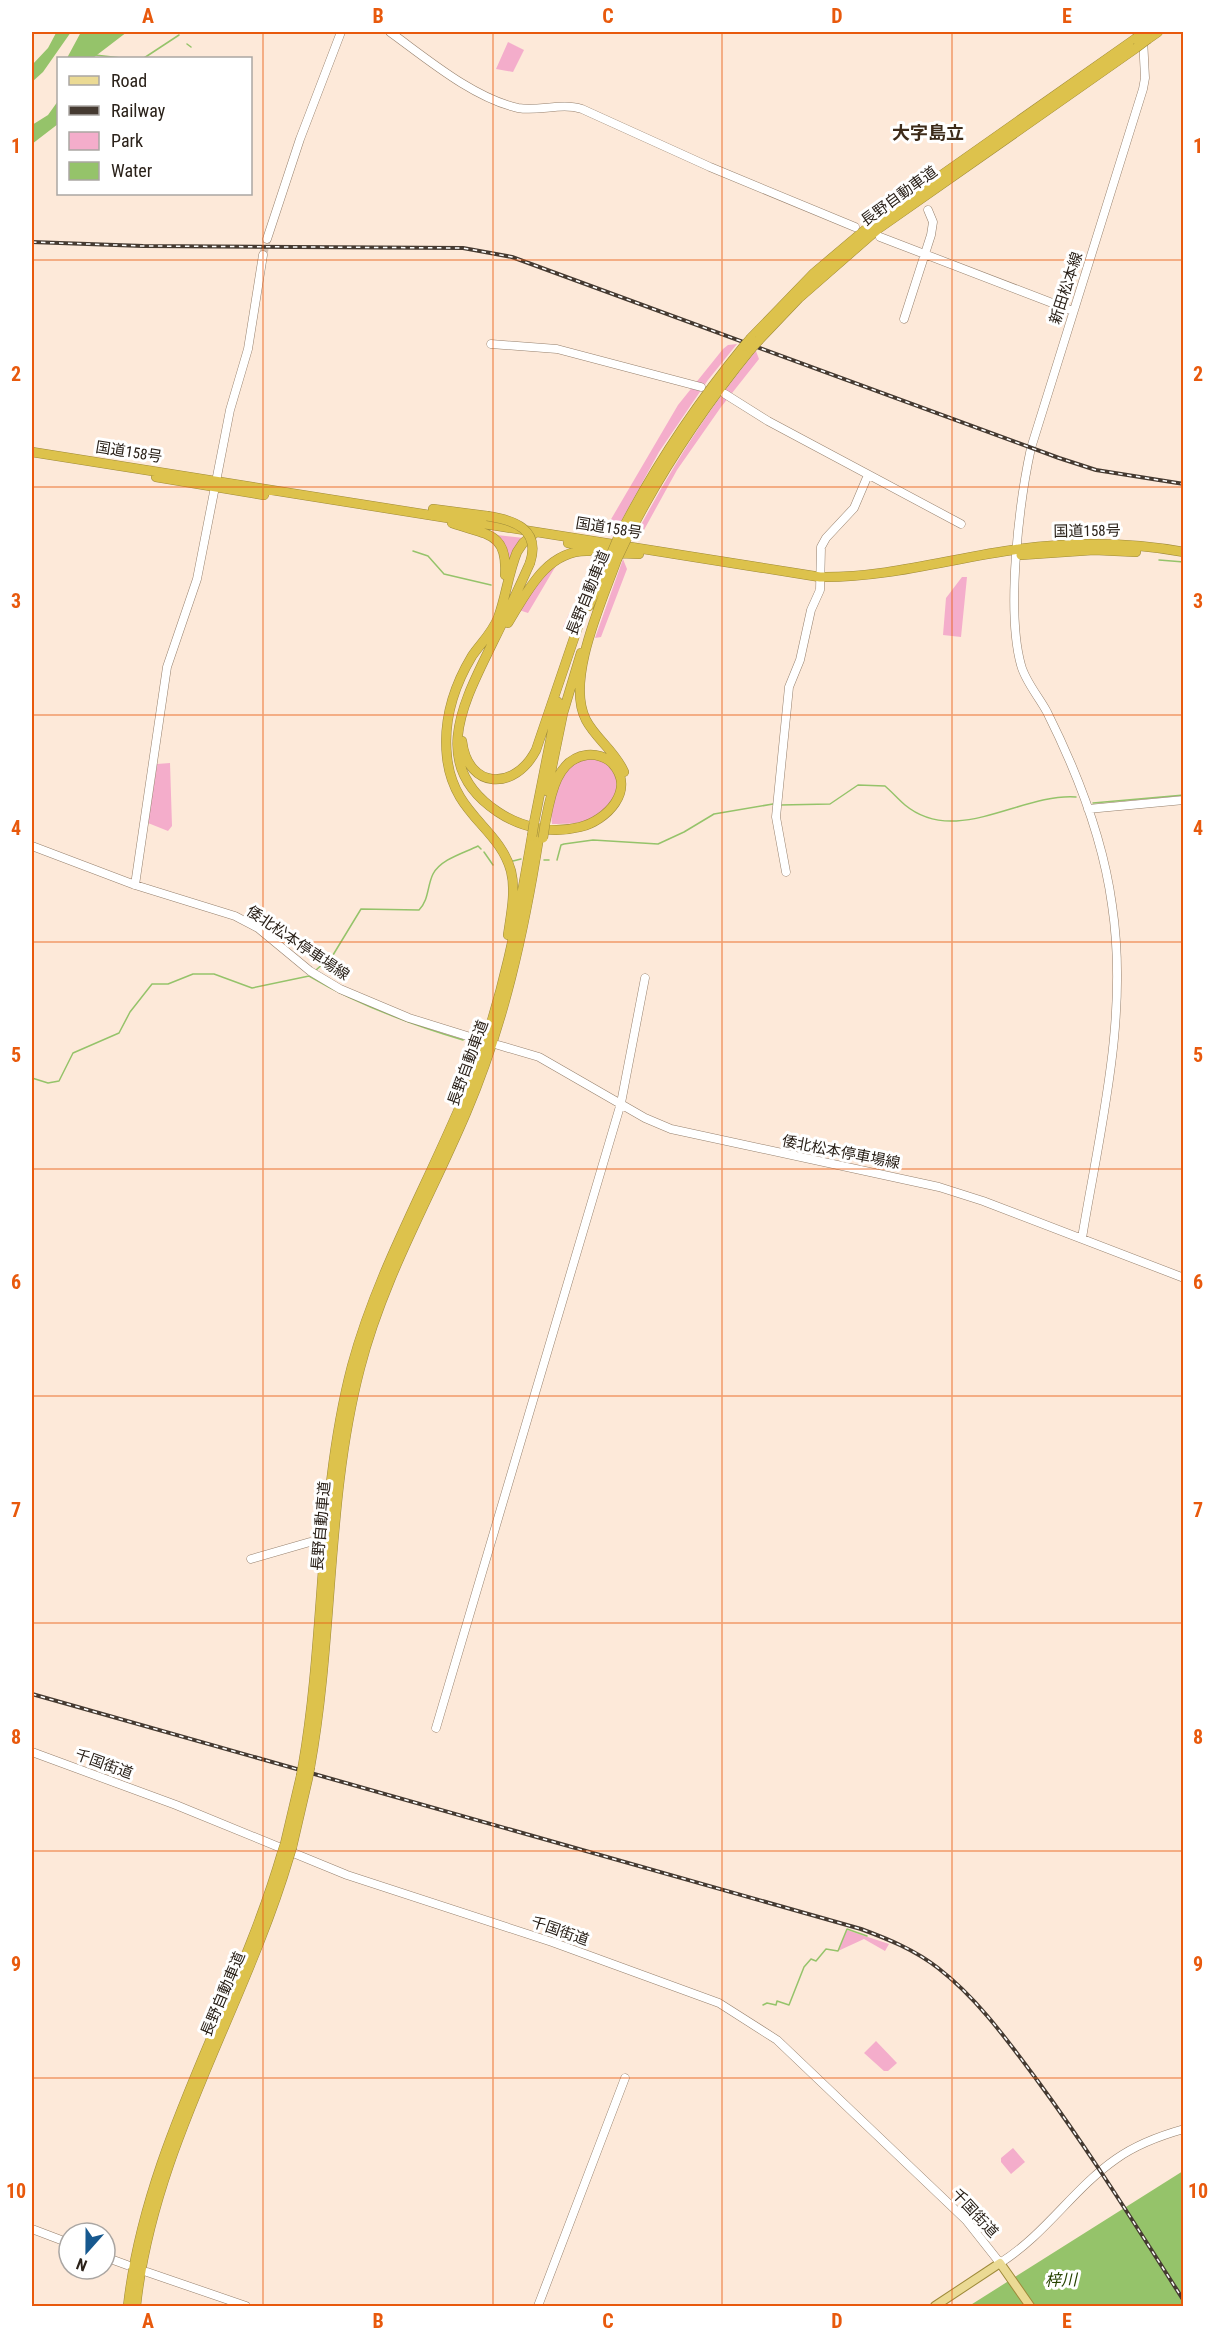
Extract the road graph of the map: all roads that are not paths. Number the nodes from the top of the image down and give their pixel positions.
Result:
1 (341, 32) edge
2 (390, 32) edge
3 (1158, 32) edge
4 (1145, 34) edge
5 (928, 210) dead end
6 (855, 227) dead end
7 (880, 237) dead end
8 (267, 239) tunnel mouth
9 (263, 255) tunnel mouth
10 (924, 255) junction
11 (1073, 311) junction
12 (904, 319) dead end
13 (491, 344) dead end
14 (701, 387) dead end
15 (725, 394) dead end
16 (32, 452) edge
17 (32, 457) edge
18 (868, 475) junction
19 (216, 485) junction
20 (368, 505) junction
21 (452, 524) junction
22 (962, 524) dead end
23 (534, 534) junction
24 (1018, 552) junction
25 (1184, 552) edge
26 (639, 554) junction
27 (613, 558) junction
28 (1184, 558) edge
29 (820, 579) junction
30 (591, 602) junction
31 (502, 605) junction
32 (483, 664) junction
33 (462, 712) junction
34 (449, 714) junction
35 (1184, 800) edge
36 (1088, 809) junction
37 (540, 823) junction
38 (538, 837) junction
39 (32, 846) edge
40 (786, 872) dead end
41 (135, 885) junction
42 (645, 978) dead end
43 (492, 1023) junction
44 (480, 1040) dead end
45 (498, 1045) dead end
46 (621, 1103) junction
47 (1082, 1238) junction
48 (1184, 1278) edge
49 (310, 1542) dead end
50 (251, 1559) dead end
51 (436, 1728) dead end
52 (32, 1752) edge
53 (307, 1766) junction
54 (287, 1850) junction
55 (625, 2078) dead end
56 (1184, 2129) edge
57 (32, 2229) edge
58 (57, 2238) edge
59 (117, 2261) edge
60 (127, 2265) dead end
61 (1002, 2266) junction
62 (147, 2272) dead end
63 (128, 2307) edge
64 (136, 2307) edge
65 (246, 2307) edge
66 (538, 2307) edge
67 (935, 2307) edge
68 (1030, 2307) edge

1 - 8 street
2 - 6 street
3 - 4 highway, 長野自動車道
4 - 11 street, 新田松本線
4 - 27 highway, 長野自動車道, bridge
5 - 10 street
7 - 10 street
9 - 19 street
10 - 11 street
10 - 12 street
11 - 24 street, 新田松本線
13 - 14 street
15 - 18 street
16 - 19 highway, 国道158号
17 - 19 highway, 国道158号
18 - 22 street
18 - 29 street
19 - 20 highway, 国道158号
19 - 21 highway, 国道158号
19 - 41 street
20 - 23 highway, 国道158号
20 - 32 highway, bridge
21 - 23 highway, 国道158号
21 - 31 highway
23 - 26 highway, 国道158号
23 - 29 highway, 国道158号
23 - 31 highway
24 - 25 highway, 国道158号
24 - 28 highway, 国道158号
24 - 29 highway, 国道158号
24 - 36 street, 新田松本線
26 - 29 highway, 国道158号
26 - 32 highway
27 - 30 highway, 長野自動車道
27 - 34 highway
27 - 37 highway, 長野自動車道
29 - 40 street
30 - 33 highway
30 - 37 highway, 長野自動車道
31 - 34 highway
32 - 33 highway
33 - 37 highway
34 - 43 highway
35 - 36 street
36 - 47 street, 新田松本線
37 - 38 highway, 長野自動車道, bridge
38 - 43 highway, 長野自動車道
38 - 53 highway, 長野自動車道
39 - 41 street, 倭北松本停車場線
41 - 44 street, 倭北松本停車場線
42 - 46 street
43 - 53 highway, 長野自動車道
45 - 46 street, 倭北松本停車場線
46 - 47 street, 倭北松本停車場線
46 - 51 street
47 - 48 street, 倭北松本停車場線
49 - 50 street
52 - 61 street, 千国街道
53 - 54 highway, 長野自動車道, bridge
54 - 63 highway, 長野自動車道
54 - 64 highway, 長野自動車道
55 - 66 street
56 - 61 street
57 - 58 street
59 - 60 street
61 - 67 main road
61 - 68 main road
62 - 65 street

